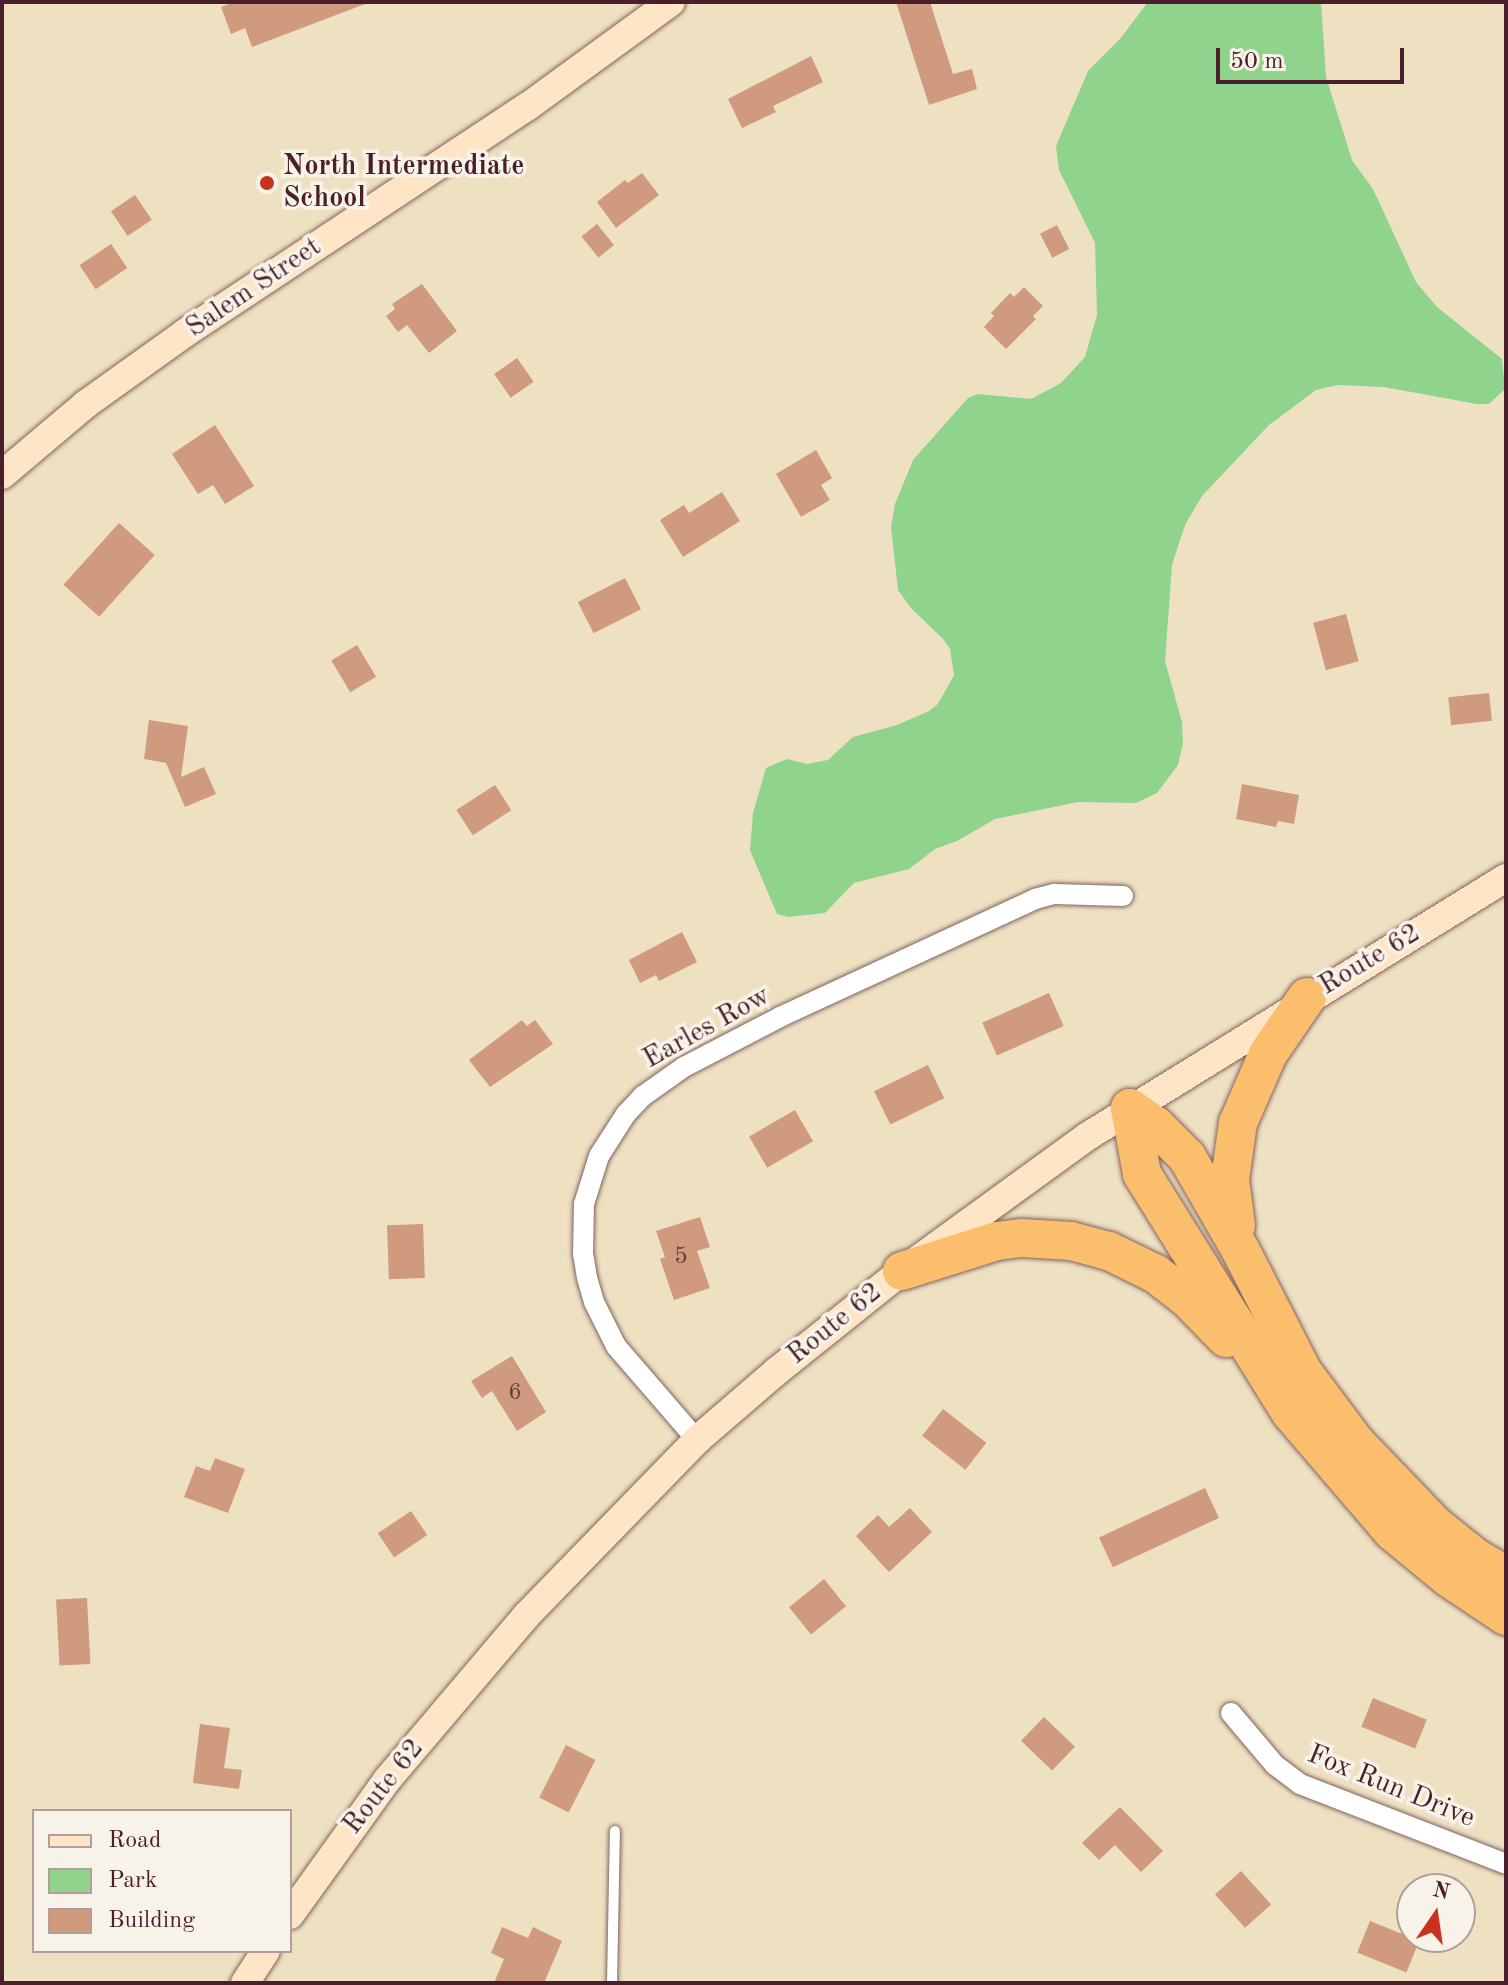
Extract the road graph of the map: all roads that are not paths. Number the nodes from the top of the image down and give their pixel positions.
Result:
1 (671, 2) edge
2 (2, 475) edge
3 (1506, 878) edge
4 (1123, 896) dead end
5 (1307, 997) junction
6 (1130, 1108) junction
7 (1240, 1249) junction
8 (902, 1271) junction
9 (1290, 1412) junction
10 (697, 1440) junction
11 (1506, 1575) edge
12 (1506, 1616) edge
13 (1231, 1713) dead end
14 (615, 1831) dead end
15 (1506, 1864) edge
16 (292, 1912) edge
17 (265, 1953) edge
18 (245, 1983) edge
19 (612, 1983) edge

1 - 2 main road, Salem Street
3 - 5 main road, Route 62
4 - 10 street, Earles Row
5 - 6 main road, Route 62
5 - 7 highway
6 - 7 highway
6 - 8 main road, Route 62
6 - 9 highway
7 - 11 highway
8 - 9 highway
8 - 10 main road, Route 62
9 - 12 highway
10 - 16 main road, Route 62
13 - 15 street, Fox Run Drive
14 - 19 lane
17 - 18 main road

